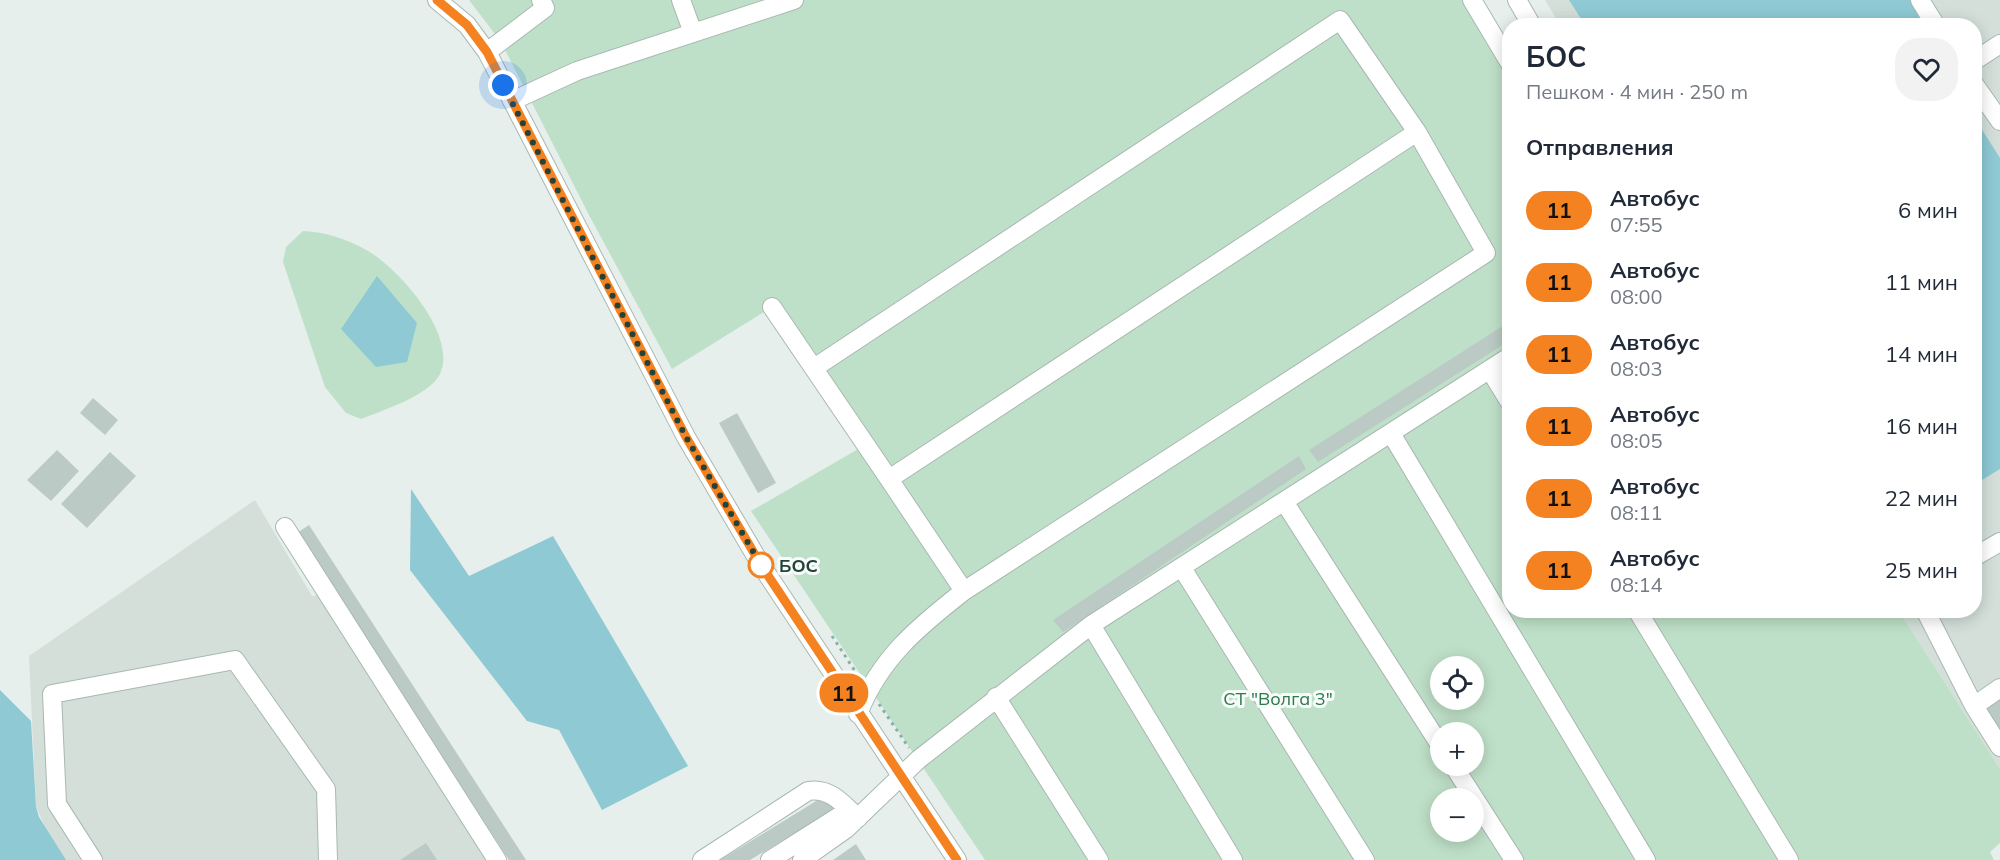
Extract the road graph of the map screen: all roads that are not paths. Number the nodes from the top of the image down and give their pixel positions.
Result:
1 (437, 0) edge
2 (541, 0) edge
3 (681, 0) edge
4 (794, 0) edge
5 (1472, 0) edge
6 (1517, 0) edge
7 (1920, 0) edge
8 (1527, 18) edge
9 (1931, 18) edge
10 (693, 33) junction
11 (2000, 44) edge
12 (1502, 50) edge
13 (487, 52) junction
14 (1982, 56) edge
15 (1982, 95) edge
16 (512, 101) junction
17 (2000, 121) edge
18 (1417, 132) junction
19 (772, 307) dead end
20 (1502, 362) edge
21 (814, 368) junction
22 (1490, 370) junction
23 (1502, 390) edge
24 (1392, 435) junction
25 (889, 479) junction
26 (1285, 503) junction
27 (285, 527) dead end
28 (2000, 542) edge
29 (1982, 552) edge
30 (1182, 568) junction
31 (964, 591) junction
32 (1642, 618) edge
33 (1929, 618) edge
34 (1090, 625) junction
35 (2000, 688) edge
36 (996, 697) junction
37 (1974, 706) junction
38 (858, 714) junction
39 (1430, 729) edge
40 (2000, 747) edge
41 (900, 776) junction
42 (1460, 776) edge
43 (854, 814) junction
44 (93, 860) edge
45 (328, 860) edge
46 (497, 860) edge
47 (702, 860) edge
48 (770, 860) edge
49 (802, 860) edge
50 (957, 860) edge
51 (1100, 860) edge
52 (1233, 860) edge
53 (1365, 860) edge
54 (1514, 860) edge
55 (1646, 860) edge
56 (1789, 860) edge

1 - 13 street
2 - 13 street
3 - 10 street
4 - 10 street
5 - 12 street
6 - 8 street
7 - 9 street
10 - 16 street
11 - 14 street
13 - 16 street
15 - 17 street
16 - 38 street
18 - 21 street
18 - 25 street
18 - 31 street
19 - 21 street
20 - 22 street
21 - 25 street
22 - 23 street
22 - 24 street
24 - 26 street
24 - 55 street
25 - 31 street
26 - 30 street
26 - 39 street
27 - 46 street
28 - 29 street
30 - 34 street
30 - 53 street
31 - 38 street
32 - 56 street
33 - 37 street
34 - 36 street
34 - 52 street
35 - 37 street
36 - 41 street
36 - 51 street
37 - 40 street
38 - 41 street
41 - 43 street
41 - 50 street
42 - 54 street
43 - 47 street
43 - 48 street
43 - 49 street
44 - 45 street

